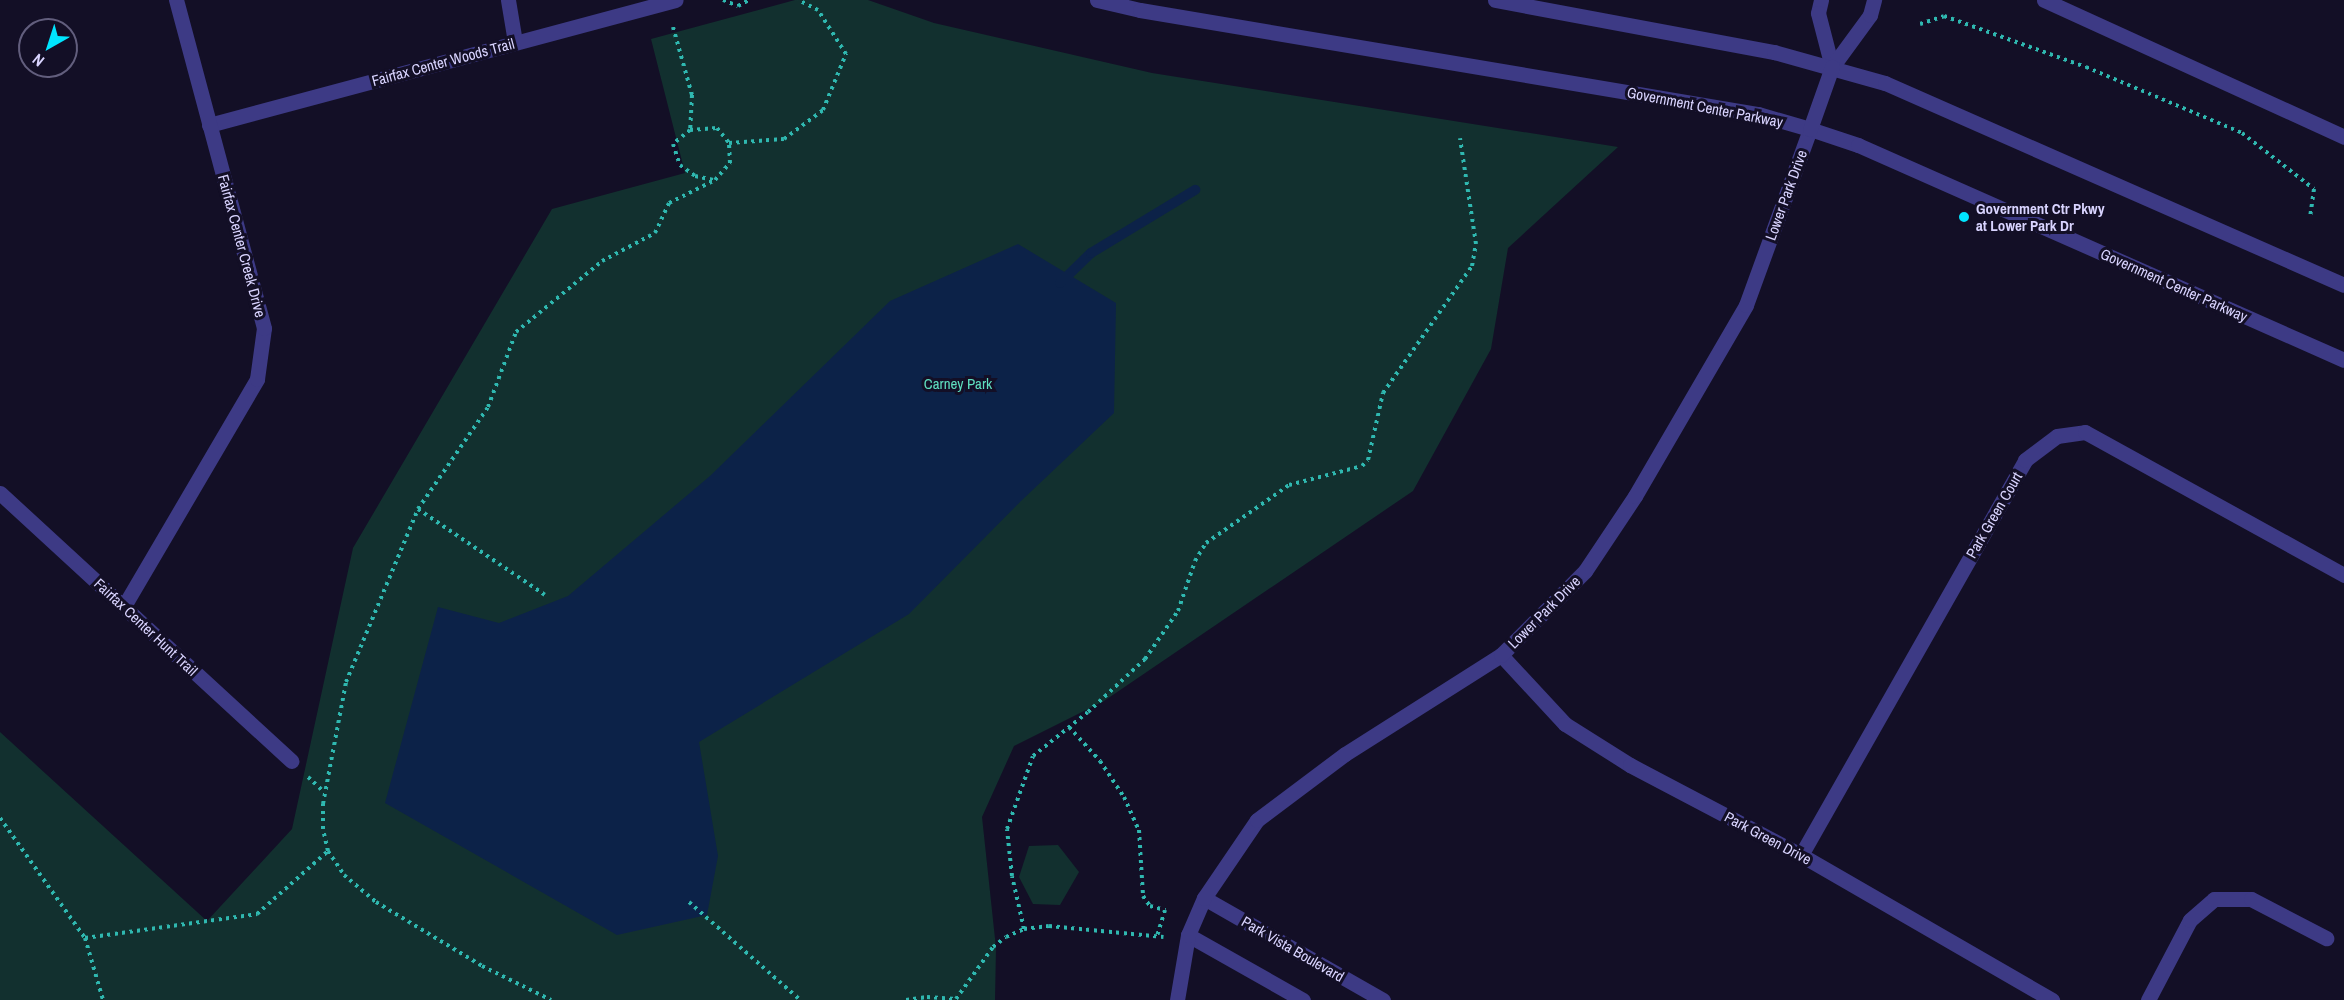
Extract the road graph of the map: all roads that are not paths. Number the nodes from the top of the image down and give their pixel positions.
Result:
1 (176, 0) edge
2 (508, 0) edge
3 (1097, 0) edge
4 (1496, 0) edge
5 (1821, 0) edge
6 (1874, 0) edge
7 (2044, 0) edge
8 (671, 1) edge
9 (515, 42) junction
10 (1832, 67) junction
11 (209, 125) junction
12 (1810, 129) junction
13 (2344, 137) edge
14 (2344, 285) edge
15 (2344, 360) edge
16 (0, 493) edge
17 (2344, 575) edge
18 (124, 606) junction
19 (1501, 656) junction
20 (291, 761) dead end
21 (1801, 855) junction
22 (1204, 898) junction
23 (1188, 935) junction
24 (2326, 938) dead end
25 (1177, 1000) edge
26 (1302, 1000) edge
27 (1383, 1000) edge
28 (2052, 1000) edge
29 (2148, 1000) edge

1 - 11 street, Fairfax Center Creek Drive
2 - 9 street
3 - 12 street, Government Center Parkway
4 - 10 street
5 - 10 street
6 - 10 street, Lower Park Drive
7 - 13 street
8 - 9 street, Fairfax Center Woods Trail
9 - 11 street, Fairfax Center Woods Trail
10 - 12 street, Lower Park Drive
10 - 14 street
11 - 18 street, Fairfax Center Creek Drive
12 - 15 street, Government Center Parkway
12 - 19 street, Lower Park Drive
16 - 18 street, Fairfax Center Hunt Trail
17 - 21 street, Park Green Court
18 - 20 street, Fairfax Center Hunt Trail
19 - 21 street, Park Green Drive
19 - 22 street, Lower Park Drive
21 - 28 street, Park Green Drive
22 - 23 street, Lower Park Drive
22 - 27 street, Park Vista Boulevard
23 - 25 street, Lower Park Drive
23 - 26 street
24 - 29 street

